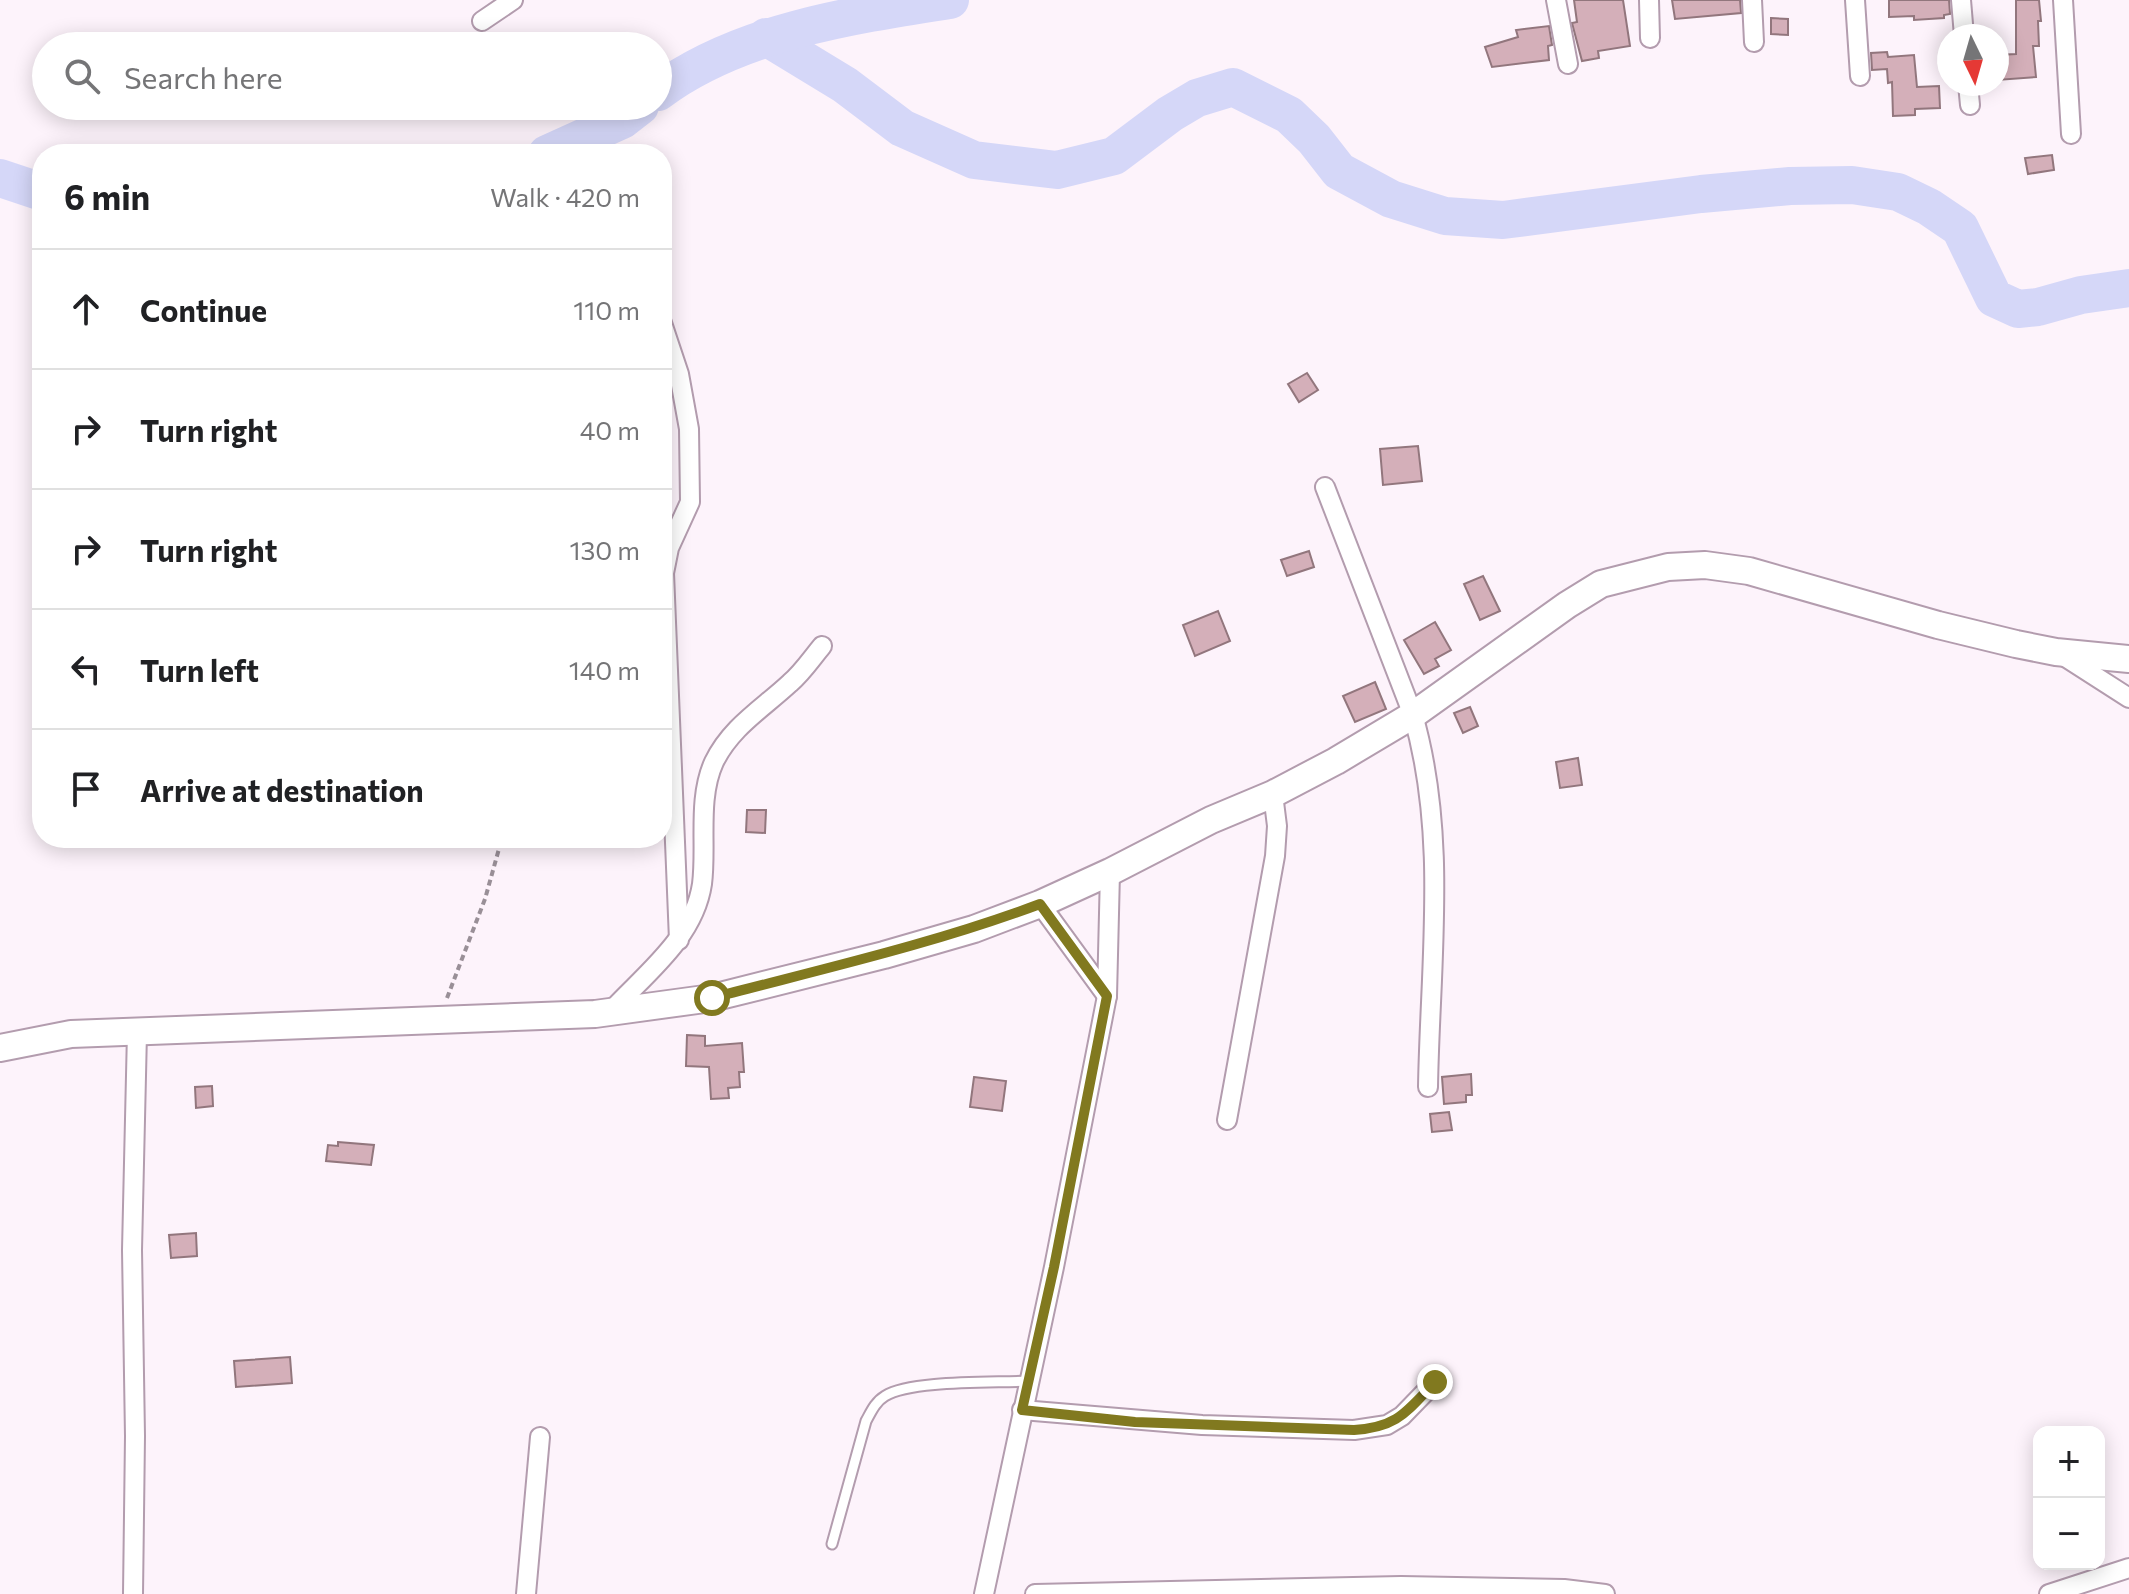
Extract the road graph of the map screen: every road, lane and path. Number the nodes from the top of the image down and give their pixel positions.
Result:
1 (513, 0) edge
2 (1556, 0) edge
3 (1649, 0) edge
4 (1752, 0) edge
5 (1855, 0) edge
6 (1961, 0) edge
7 (2063, 0) edge
8 (482, 21) dead end
9 (1963, 24) edge
10 (1650, 38) dead end
11 (1754, 42) dead end
12 (1568, 64) dead end
13 (1860, 76) dead end
14 (1969, 96) edge
15 (1970, 105) dead end
16 (2071, 134) dead end
17 (672, 353) edge
18 (1325, 487) dead end
19 (672, 541) edge
20 (822, 646) dead end
21 (2056, 652) junction
22 (2129, 659) edge
23 (2129, 698) edge
24 (1413, 715) junction
25 (672, 769) edge
26 (1273, 794) junction
27 (499, 848) edge
28 (1110, 872) junction
29 (1040, 904) junction
30 (679, 940) junction
31 (1107, 996) junction
32 (610, 1012) junction
33 (439, 1019) junction
34 (137, 1032) junction
35 (0, 1048) edge
36 (1428, 1087) dead end
37 (1227, 1120) dead end
38 (1028, 1381) junction
39 (1435, 1382) dead end
40 (1022, 1410) junction
41 (540, 1437) dead end
42 (832, 1544) dead end
43 (2129, 1568) edge
44 (133, 1594) edge
45 (526, 1594) edge
46 (984, 1594) edge
47 (1035, 1594) edge
48 (1605, 1594) edge
49 (2049, 1594) edge

1 - 8 street
2 - 12 street
3 - 10 street
4 - 11 street
5 - 13 street
6 - 9 street
7 - 16 street
14 - 15 street
17 - 19 street
18 - 24 street
20 - 30 street
21 - 22 street
21 - 23 street
21 - 24 street
24 - 26 street
24 - 36 street
25 - 30 street
26 - 28 street
26 - 37 street
27 - 33 path
28 - 29 street
28 - 31 street
29 - 31 street
29 - 32 street
30 - 32 street
31 - 38 street
32 - 33 street
33 - 34 street
34 - 35 street
34 - 44 street
38 - 40 street
38 - 42 lane
39 - 40 street
40 - 46 street
41 - 45 street
43 - 49 street
47 - 48 street

